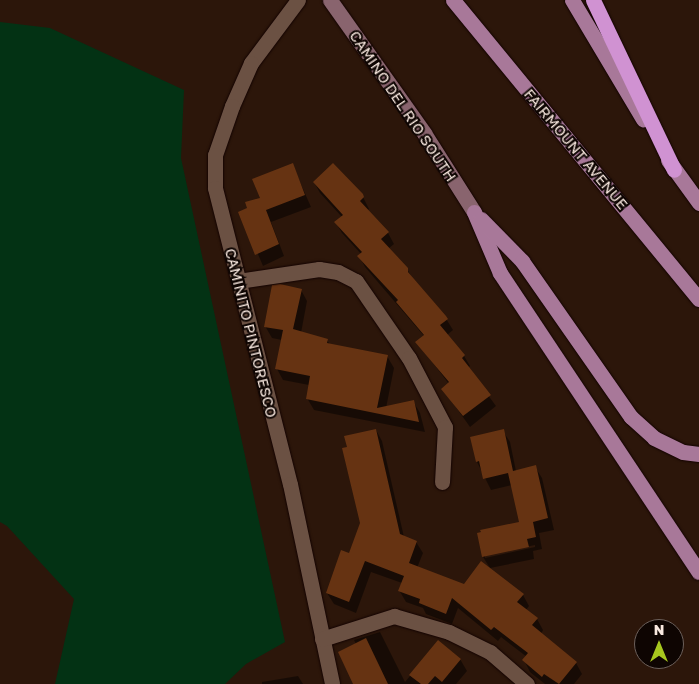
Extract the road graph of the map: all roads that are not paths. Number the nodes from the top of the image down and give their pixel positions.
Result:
1 (298, 0) edge
2 (330, 0) edge
3 (453, 0) edge
4 (572, 0) edge
5 (593, 0) edge
6 (674, 170) junction
7 (699, 203) edge
8 (474, 212) junction
9 (238, 281) junction
10 (699, 299) edge
11 (699, 454) edge
12 (442, 482) dead end
13 (699, 572) edge
14 (322, 639) junction
15 (332, 684) edge
16 (527, 684) edge

1 - 9 street, CAMINITO PINTORESCO
2 - 8 street, CAMINO DEL RIO SOUTH
3 - 10 main road, FAIRMOUNT AVENUE
4 - 6 main road
5 - 6 highway
6 - 7 main road
8 - 11 main road
8 - 13 main road
9 - 12 street
9 - 14 street, CAMINITO PINTORESCO
14 - 15 street, CAMINITO PINTORESCO
14 - 16 street

